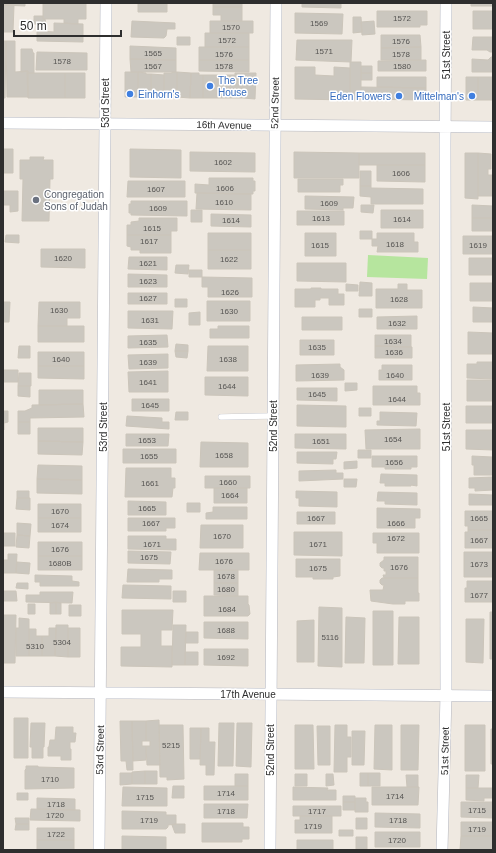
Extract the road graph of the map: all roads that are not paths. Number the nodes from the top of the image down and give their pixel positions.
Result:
1 (106, 3) edge
2 (276, 3) edge
3 (446, 3) edge
4 (3, 123) edge
5 (105, 124) junction
6 (275, 125) junction
7 (445, 126) junction
8 (493, 127) edge
9 (273, 416) junction
10 (221, 417) dead end
11 (3, 692) edge
12 (101, 693) junction
13 (271, 694) junction
14 (446, 695) junction
15 (493, 696) edge
16 (99, 850) edge
17 (270, 850) edge
18 (442, 850) edge

1 - 5 street, 53rd Street
2 - 6 street, 52nd Street
3 - 7 street, 51st Street
4 - 5 street, 16th Avenue
5 - 6 street, 16th Avenue
5 - 12 street, 53rd Street
6 - 7 street, 16th Avenue
6 - 9 street, 52nd Street
7 - 8 street, 16th Avenue
7 - 14 street, 51st Street
9 - 10 lane
9 - 13 street, 52nd Street
11 - 12 street, 17th Avenue
12 - 13 street, 17th Avenue
12 - 16 street, 53rd Street
13 - 14 street, 17th Avenue
13 - 17 street, 52nd Street
14 - 15 street, 17th Avenue
14 - 18 street, 51st Street

